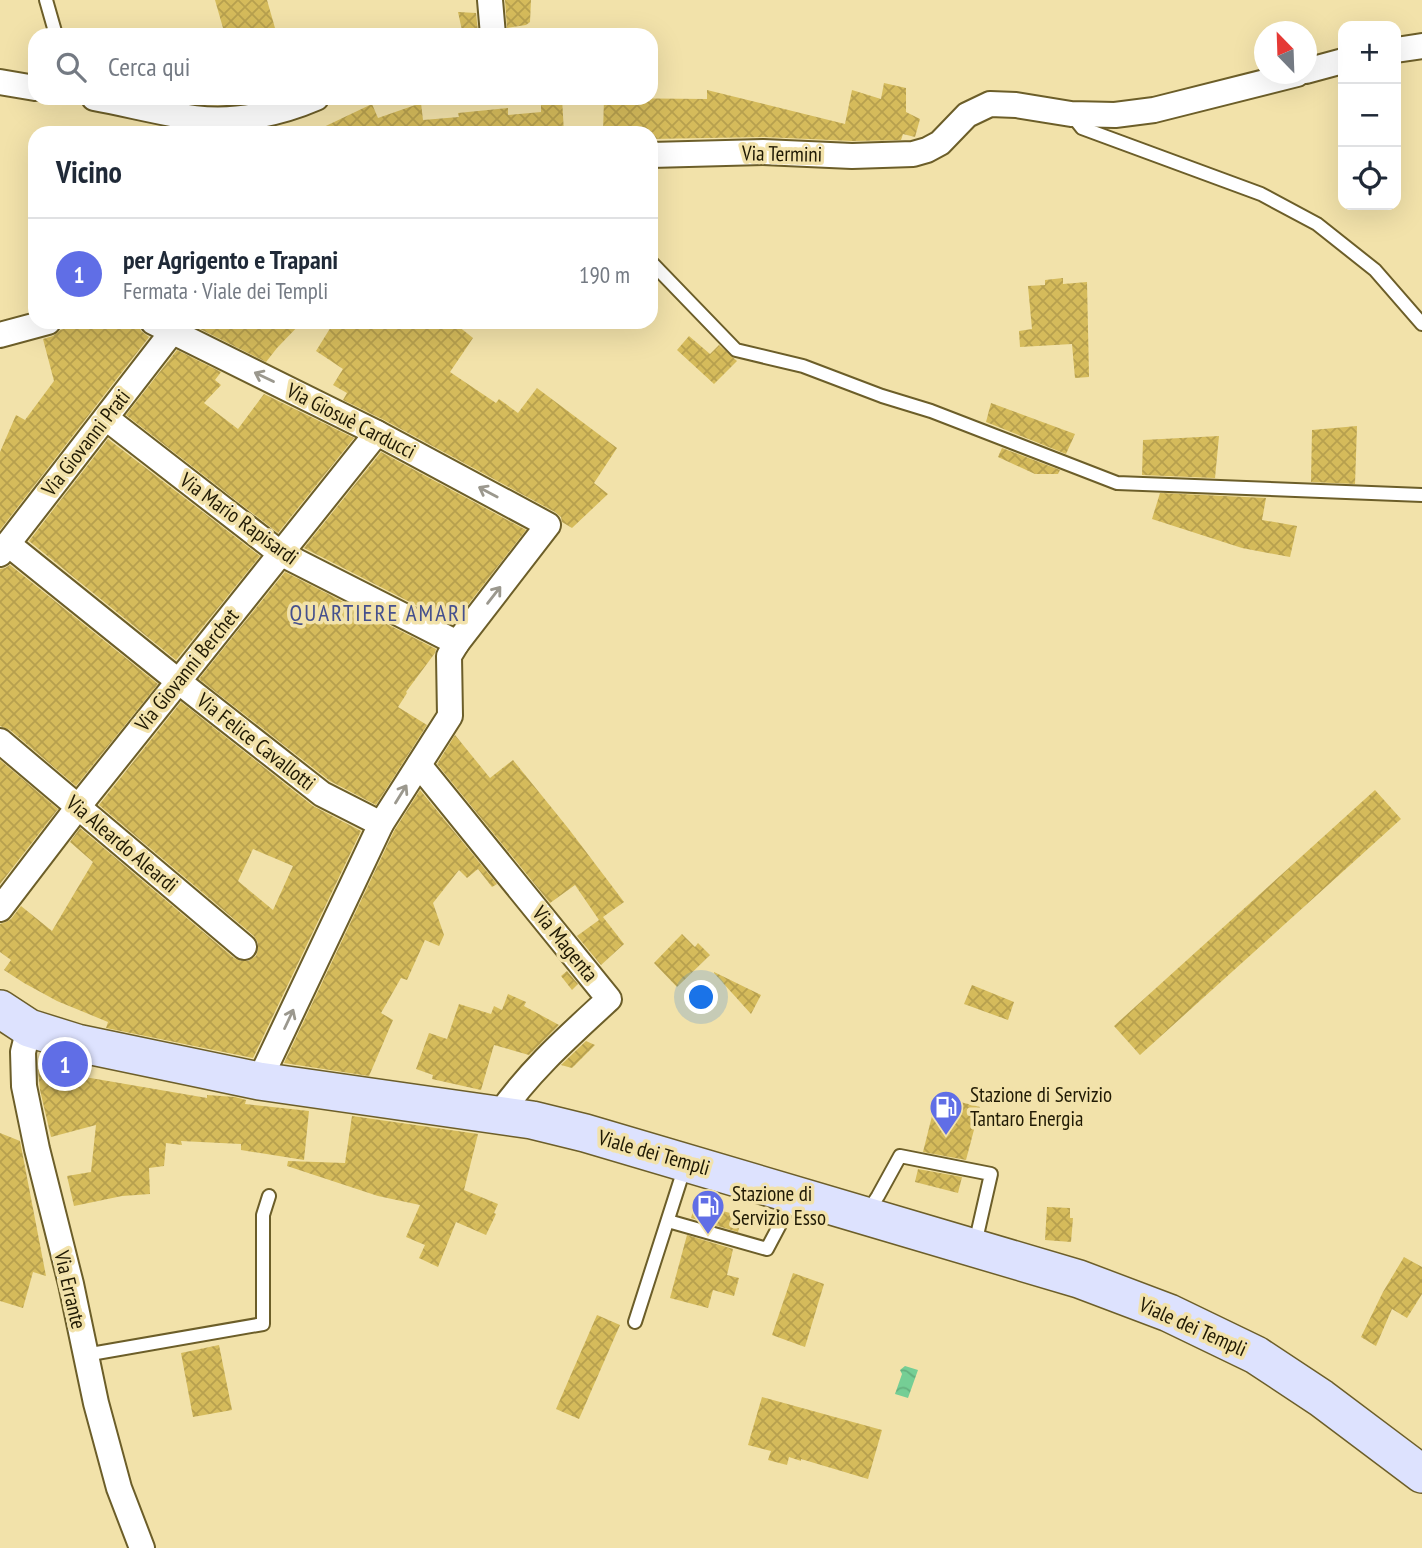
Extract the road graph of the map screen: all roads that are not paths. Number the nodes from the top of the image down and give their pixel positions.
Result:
1 (46, 0) edge
2 (490, 0) edge
3 (54, 28) edge
4 (492, 28) edge
5 (1422, 46) edge
6 (1401, 49) edge
7 (1338, 62) edge
8 (1317, 68) edge
9 (0, 82) edge
10 (1257, 84) edge
11 (28, 87) edge
12 (130, 105) edge
13 (300, 105) edge
14 (1071, 114) junction
15 (658, 155) edge
16 (658, 269) edge
17 (1422, 324) edge
18 (28, 327) edge
19 (161, 329) edge
20 (166, 329) edge
21 (0, 335) edge
22 (106, 418) junction
23 (377, 433) junction
24 (1422, 495) edge
25 (4, 549) edge
26 (280, 553) junction
27 (457, 643) junction
28 (178, 681) junction
29 (0, 741) edge
30 (419, 765) junction
31 (78, 807) junction
32 (382, 824) junction
33 (0, 909) edge
34 (244, 947) dead end
35 (15, 1018) edge
36 (260, 1081) junction
37 (499, 1115) junction
38 (687, 1162) junction
39 (796, 1194) junction
40 (270, 1196) dead end
41 (865, 1215) junction
42 (668, 1221) junction
43 (975, 1248) junction
44 (635, 1322) dead end
45 (85, 1355) junction
46 (1422, 1474) edge
47 (142, 1548) edge

1 - 3 lane
2 - 4 street
5 - 6 street
7 - 8 street
9 - 11 street
10 - 14 street
12 - 13 street
14 - 15 street, Via Termini
14 - 17 lane
16 - 24 lane
18 - 21 street
19 - 22 street, Via Giovanni Prati
23 -> 20 street, Via Giosuè Carducci
22 - 25 street, Via Giovanni Prati
22 - 26 street, Via Mario Rapisardi
23 - 26 street, Via Giovanni Berchet
27 -> 23 street, Via Giosuè Carducci
25 - 28 street, Via Felice Cavallotti
26 - 27 street, Via Mario Rapisardi
26 - 28 street, Via Giovanni Berchet
27 - 30 street
28 - 31 street, Via Giovanni Berchet
28 - 32 street, Via Felice Cavallotti
29 - 31 street, Via Aleardo Aleardi
32 -> 30 street
30 - 37 street, Via Magenta
31 - 33 street, Via Giovanni Berchet
31 - 34 street, Via Aleardo Aleardi
36 -> 32 street
35 - 36 main road, Viale dei Templi
35 - 45 street, Via Errante
36 - 37 main road, Viale dei Templi
37 - 38 main road, Viale dei Templi
38 - 39 main road, Viale dei Templi
38 - 42 lane
39 - 41 main road, Viale dei Templi
39 - 42 lane
40 - 45 lane
41 - 43 main road, Viale dei Templi
41 - 43 lane
42 - 44 lane
43 - 46 main road, Viale dei Templi
45 - 47 street, Via Errante

